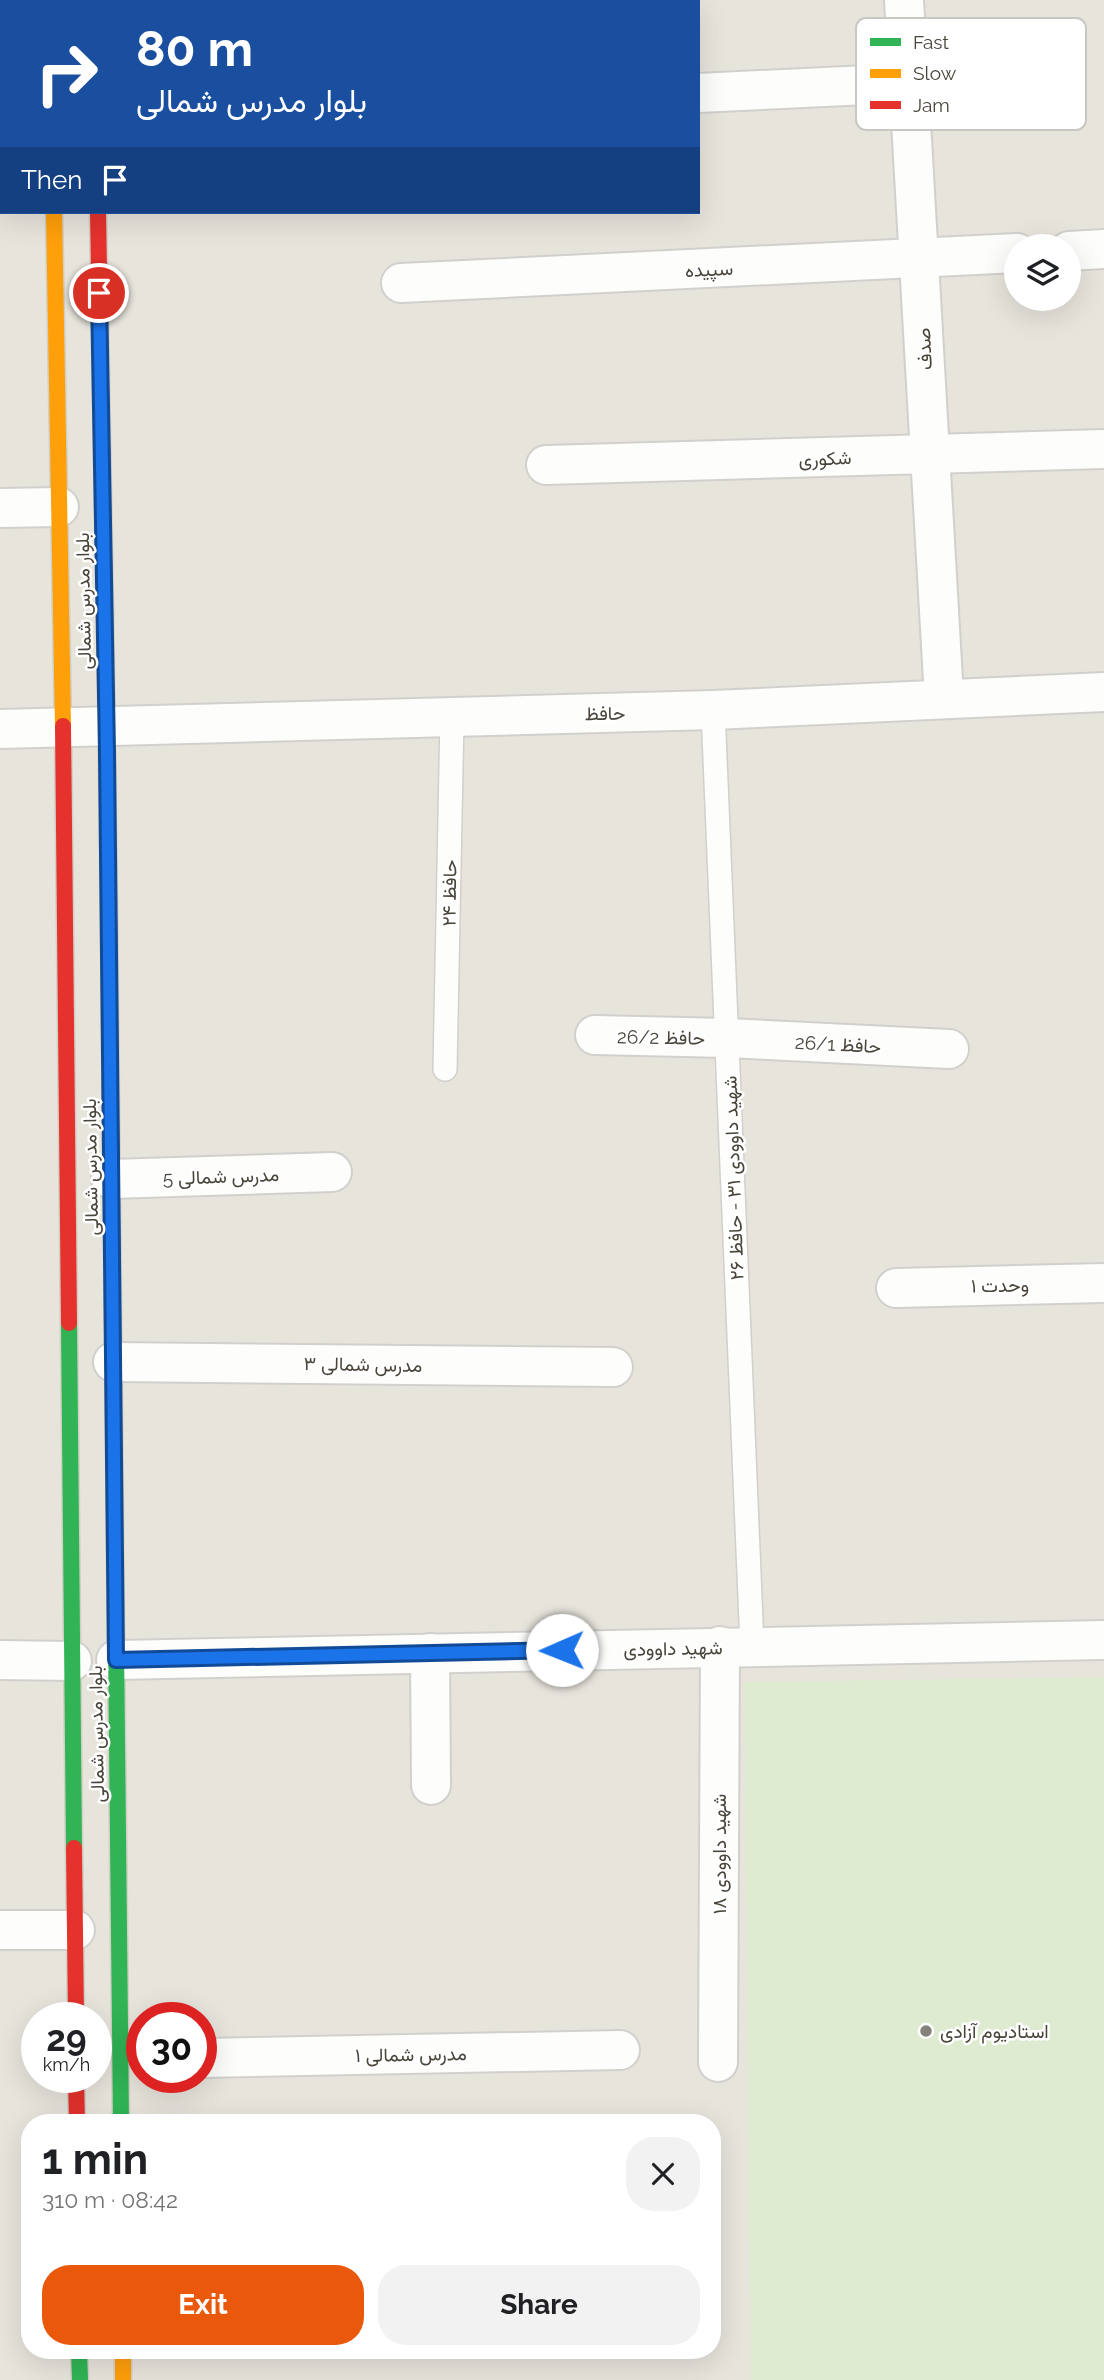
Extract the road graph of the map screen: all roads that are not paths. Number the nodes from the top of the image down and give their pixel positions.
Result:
1 (904, 0) edge
2 (905, 18) edge
3 (856, 86) edge
4 (700, 93) edge
5 (912, 130) edge
6 (54, 214) edge
7 (98, 214) edge
8 (1104, 249) edge
9 (1081, 250) edge
10 (1004, 254) edge
11 (919, 259) junction
12 (401, 284) dead end
13 (1104, 449) edge
14 (930, 455) junction
15 (546, 465) dead end
16 (59, 507) junction
17 (0, 508) edge
18 (1104, 692) edge
19 (944, 698) junction
20 (713, 710) junction
21 (452, 717) junction
22 (107, 725) junction
23 (63, 726) junction
24 (0, 729) edge
25 (595, 1035) dead end
26 (727, 1038) junction
27 (949, 1049) dead end
28 (445, 1069) dead end
29 (332, 1172) dead end
30 (111, 1179) junction
31 (1104, 1283) edge
32 (896, 1288) dead end
33 (113, 1362) junction
34 (613, 1367) dead end
35 (1104, 1640) edge
36 (736, 1646) junction
37 (430, 1653) junction
38 (0, 1660) edge
39 (116, 1660) junction
40 (72, 1661) junction
41 (431, 1785) dead end
42 (0, 1930) edge
43 (75, 1930) junction
44 (76, 2002) edge
45 (129, 2002) edge
46 (620, 2050) dead end
47 (217, 2059) edge
48 (718, 2062) dead end
49 (126, 2092) edge
50 (76, 2093) edge
51 (77, 2114) edge
52 (122, 2114) edge
53 (79, 2359) edge
54 (123, 2359) edge
55 (80, 2380) edge
56 (123, 2380) edge

1 - 2 street, صدف
3 - 4 street
5 - 11 street, صدف
6 - 16 main road, بلوار مدرس شمالی
7 - 22 main road, بلوار مدرس شمالی
8 - 9 street
10 - 11 street, سپیده
11 - 12 street, سپیده
11 - 14 street, صدف
13 - 14 street, شکوری
14 - 15 street, شکوری
14 - 19 street, صدف
16 - 17 street
16 - 23 main road, بلوار مدرس شمالی
18 - 19 street, حافظ
19 - 20 street, حافظ
20 - 21 street, حافظ
20 - 26 lane, شهید داوودی ۳۱ - حافظ ۲۶
21 - 22 street, حافظ
21 - 28 lane, حافظ ۲۴
22 - 23 street, حافظ
22 - 30 main road, بلوار مدرس شمالی
23 - 24 street, حافظ
23 - 40 main road, بلوار مدرس شمالی
25 - 26 street, حافظ 26/2
26 - 27 street, حافظ 26/1
26 - 36 lane, شهید داوودی ۳۱ - حافظ ۲۶
29 - 30 street, مدرس شمالی 5
30 - 33 main road, بلوار مدرس شمالی
31 - 32 street, وحدت ۱
33 - 34 street, مدرس شمالی ۳
33 - 39 main road, بلوار مدرس شمالی
35 - 36 street, شهید داوودی
36 - 37 street, شهید داوودی
36 - 48 street, شهید داوودی ۱۸
37 - 39 street, شهید داوودی
37 - 41 street
38 - 40 street
39 - 45 main road, بلوار مدرس شمالی
40 - 43 main road, بلوار مدرس شمالی
42 - 43 street
43 - 44 main road, بلوار مدرس شمالی
46 - 47 street, مدرس شمالی ۱
49 - 52 main road, بلوار مدرس شمالی
50 - 51 main road
53 - 55 main road
54 - 56 main road

